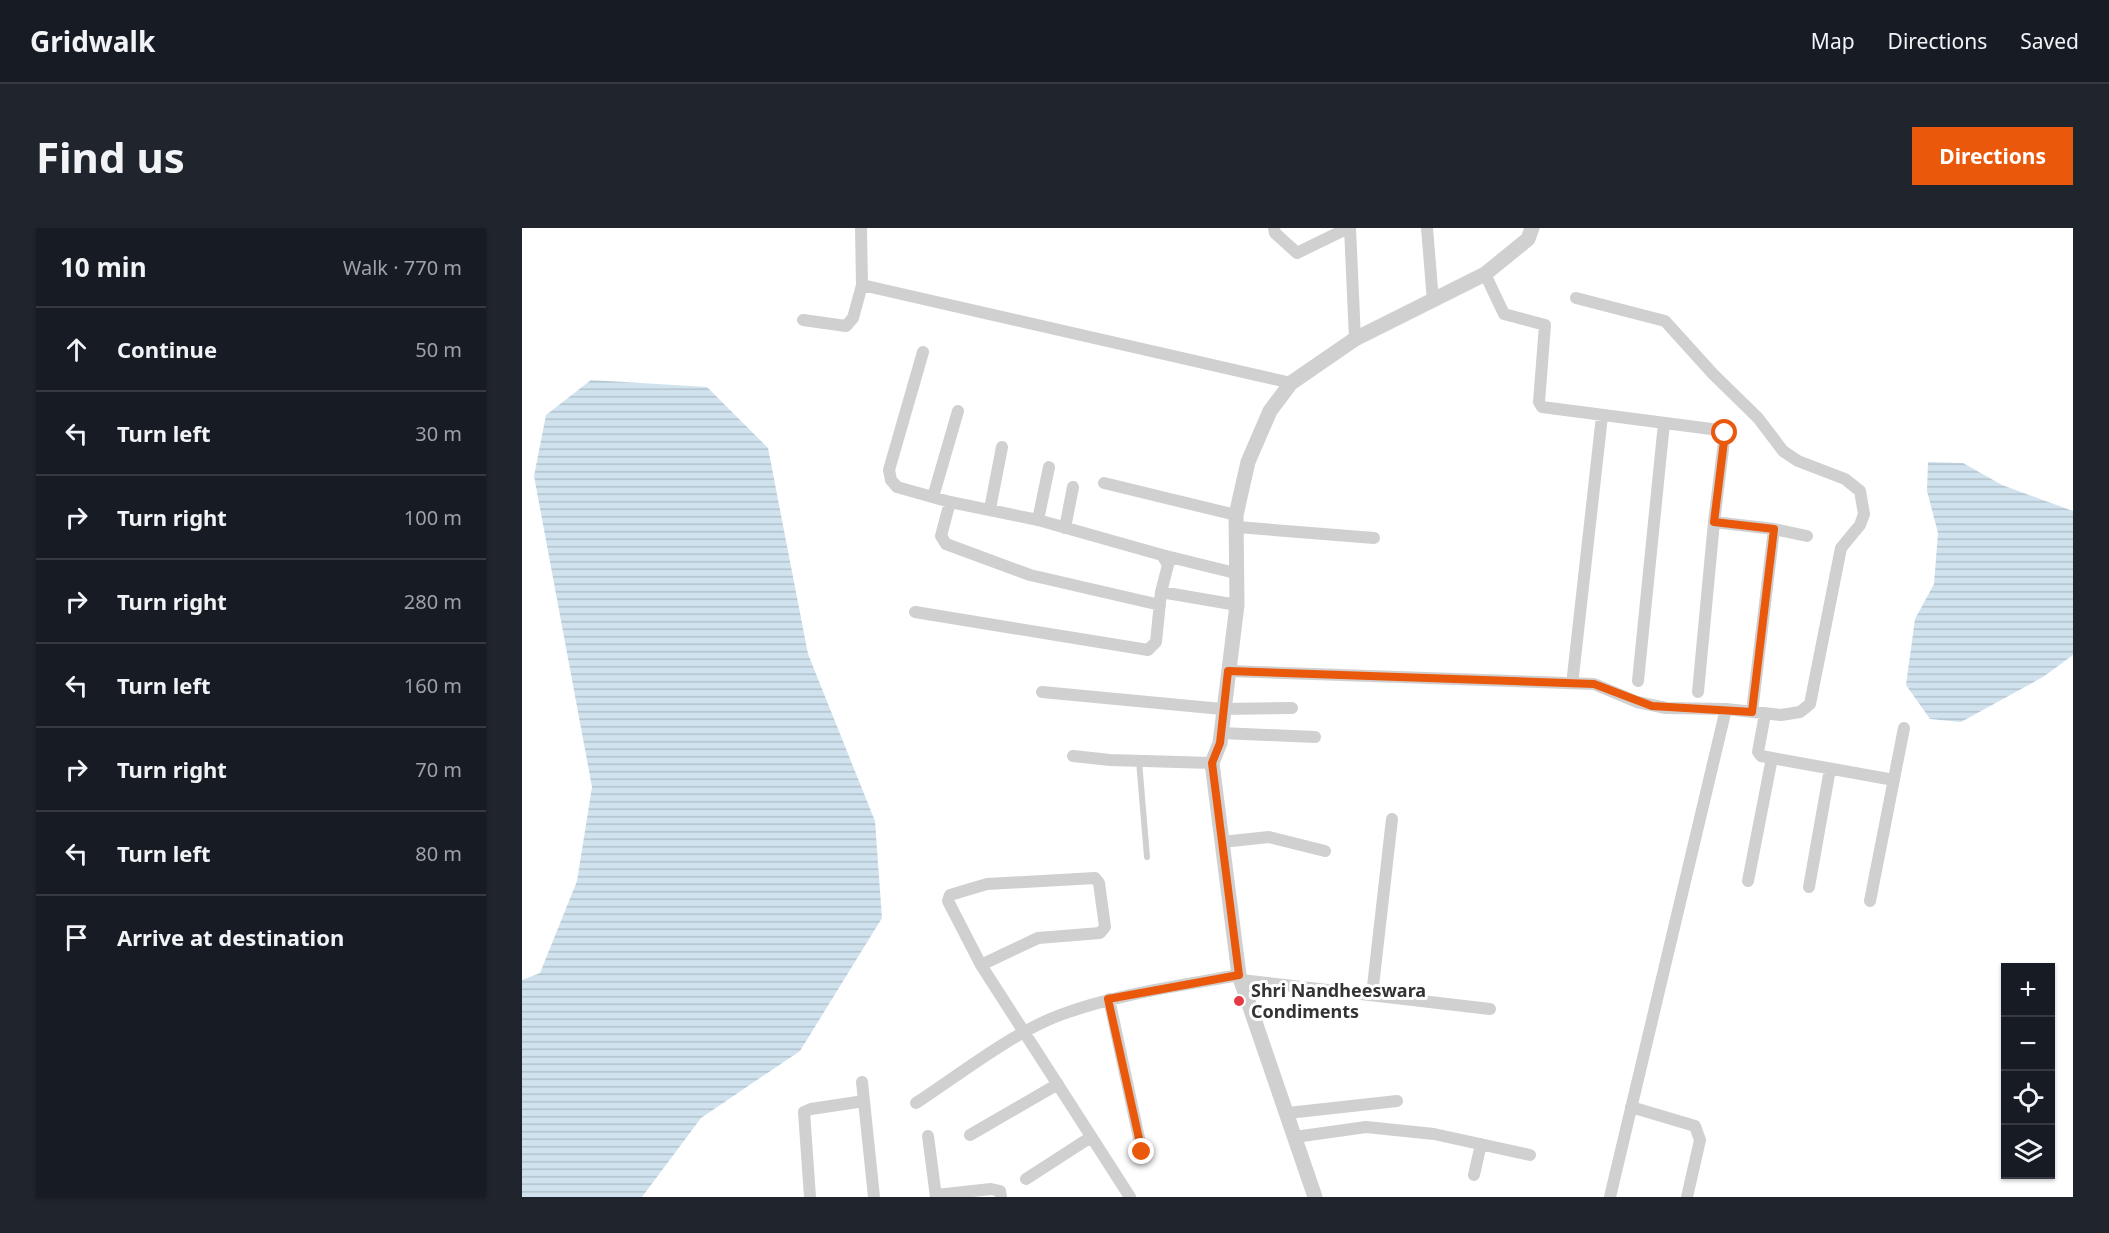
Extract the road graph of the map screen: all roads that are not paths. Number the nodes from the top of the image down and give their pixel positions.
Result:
1 (861, 228) edge
2 (1275, 228) edge
3 (1349, 228) edge
4 (1427, 228) edge
5 (1532, 228) edge
6 (1485, 274) junction
7 (862, 285) junction
8 (1576, 298) dead end
9 (1433, 301) junction
10 (803, 320) dead end
11 (1355, 339) junction
12 (923, 352) dead end
13 (1291, 383) junction
14 (958, 411) dead end
15 (1602, 416) junction
16 (1664, 423) junction
17 (1002, 447) dead end
18 (1049, 467) dead end
19 (1104, 483) dead end
20 (1073, 487) dead end
21 (933, 497) junction
22 (950, 502) junction
23 (990, 509) junction
24 (1038, 520) junction
25 (1236, 521) junction
26 (1714, 522) junction
27 (1065, 528) junction
28 (1774, 529) junction
29 (1807, 536) dead end
30 (1374, 538) dead end
31 (1162, 555) junction
32 (1235, 573) junction
33 (1160, 598) junction
34 (1237, 605) junction
35 (915, 612) dead end
36 (1228, 671) junction
37 (1573, 676) dead end
38 (1638, 681) dead end
39 (1042, 692) dead end
40 (1698, 692) dead end
41 (1292, 708) dead end
42 (1222, 709) junction
43 (1726, 709) junction
44 (1752, 712) junction
45 (1766, 714) junction
46 (1904, 728) dead end
47 (1221, 733) junction
48 (1315, 737) dead end
49 (1073, 756) dead end
50 (1772, 758) junction
51 (1139, 761) junction
52 (1212, 763) junction
53 (1830, 769) junction
54 (1894, 780) junction
55 (1392, 819) dead end
56 (1222, 842) junction
57 (1325, 851) dead end
58 (1147, 857) dead end
59 (1748, 881) dead end
60 (1809, 887) dead end
61 (1870, 901) dead end
62 (981, 965) junction
63 (1240, 977) junction
64 (1372, 995) junction
65 (1108, 999) junction
66 (1490, 1009) dead end
67 (1025, 1032) junction
68 (862, 1082) dead end
69 (1058, 1084) junction
70 (864, 1101) junction
71 (1397, 1101) dead end
72 (916, 1103) dead end
73 (1631, 1107) junction
74 (1288, 1113) junction
75 (970, 1135) dead end
76 (928, 1136) dead end
77 (1091, 1137) junction
78 (1295, 1137) junction
79 (1481, 1144) junction
80 (1142, 1152) dead end
81 (1530, 1155) dead end
82 (1474, 1175) dead end
83 (1026, 1179) dead end
84 (1125, 1195) edge
85 (936, 1196) edge
86 (810, 1197) edge
87 (873, 1197) edge
88 (1001, 1197) edge
89 (1315, 1197) edge
90 (1610, 1197) edge
91 (1687, 1197) edge

1 - 7 street
2 - 3 street
3 - 11 street
4 - 9 street
5 - 6 street
6 - 9 street
6 - 15 street
7 - 10 street
7 - 13 street
8 - 45 street
9 - 11 street
11 - 13 street
12 - 21 street
13 - 25 street
14 - 21 street
15 - 16 street
15 - 37 street
16 - 26 street
16 - 38 street
17 - 23 street
18 - 24 street
19 - 25 street
20 - 27 street
21 - 22 street
22 - 23 street
22 - 33 street
23 - 24 street
24 - 27 street
25 - 30 street
25 - 32 street
26 - 28 street
26 - 40 street
27 - 31 street
28 - 29 street
28 - 44 street
31 - 32 street
31 - 33 street
32 - 34 street
33 - 34 street
33 - 35 street
34 - 36 street
36 - 42 street
36 - 43 street
39 - 42 street
41 - 42 street
42 - 47 street
43 - 44 street
43 - 73 street
44 - 45 street
45 - 50 street
46 - 54 street
47 - 48 street
47 - 52 street
49 - 51 street
50 - 53 street
50 - 59 street
51 - 52 street
51 - 58 lane
52 - 56 street
53 - 54 street
53 - 60 street
54 - 61 street
55 - 64 street
56 - 57 street
56 - 63 street
62 - 62 street
62 - 67 street
63 - 64 street
63 - 65 street
63 - 74 street
64 - 66 street
65 - 67 street
65 - 80 street
67 - 69 street
67 - 72 street
68 - 70 street
69 - 75 street
69 - 77 street
70 - 86 street
70 - 87 street
71 - 74 street
73 - 90 street
73 - 91 street
74 - 78 street
76 - 85 street
77 - 83 street
77 - 84 street
78 - 79 street
78 - 89 street
79 - 81 street
79 - 82 street
85 - 88 street

